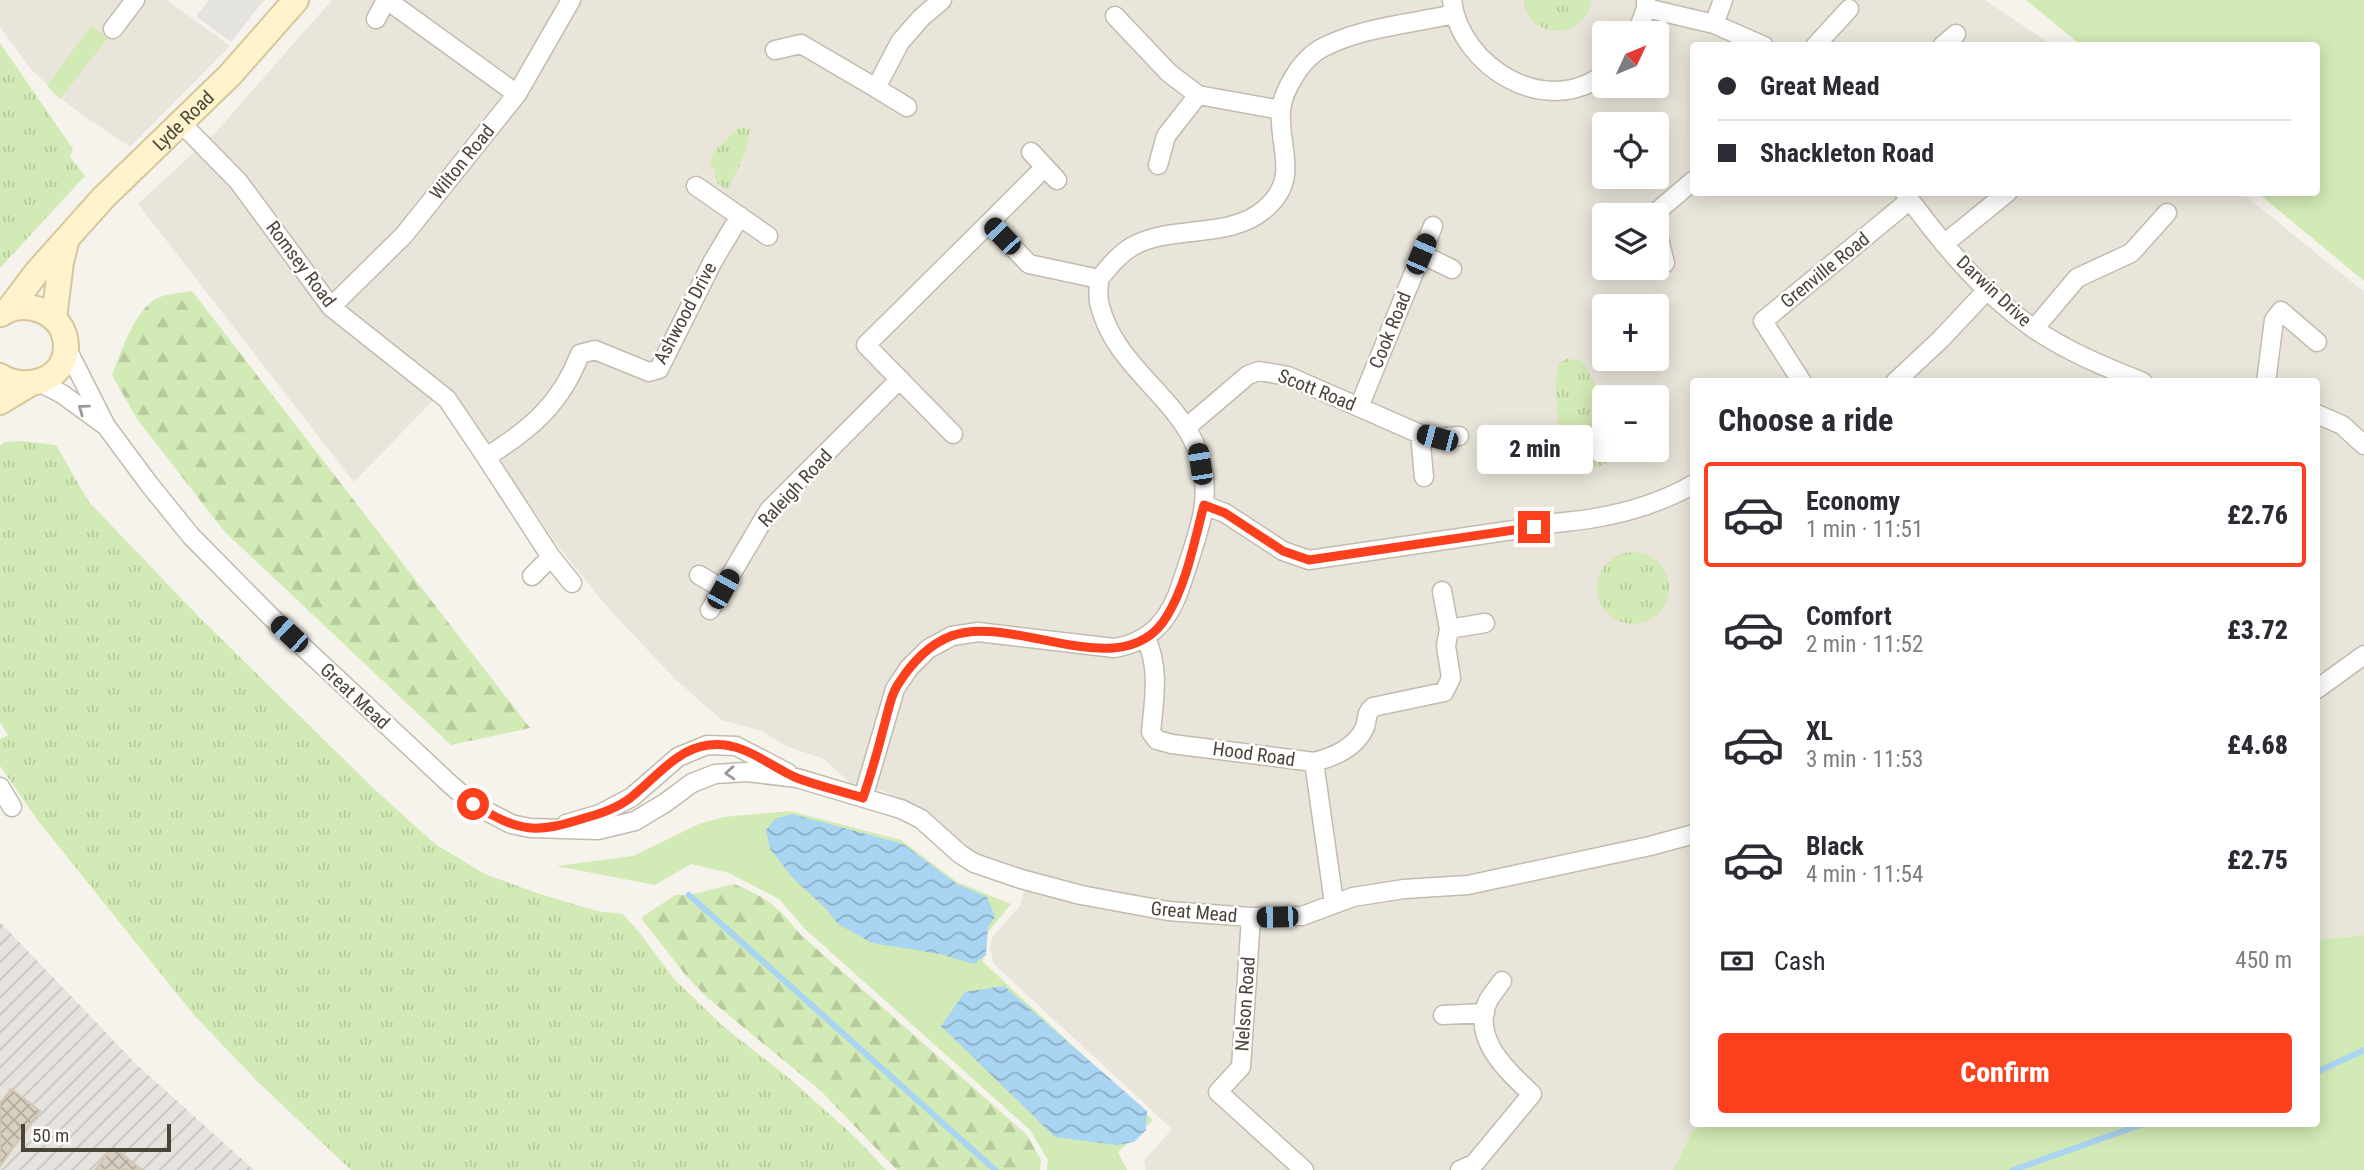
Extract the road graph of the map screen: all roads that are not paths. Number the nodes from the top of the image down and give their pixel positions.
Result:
1 (135, 0) edge
2 (296, 0) edge
3 (387, 0) edge
4 (571, 0) edge
5 (942, 0) edge
6 (1723, 0) edge
7 (1646, 4) edge
8 (1453, 7) edge
9 (1849, 9) dead end
10 (1115, 16) dead end
11 (376, 19) dead end
12 (1641, 21) edge
13 (1714, 24) junction
14 (113, 29) dead end
15 (1755, 42) edge
16 (1819, 42) edge
17 (775, 50) dead end
18 (1592, 80) edge
19 (876, 88) junction
20 (517, 94) junction
21 (1198, 95) junction
22 (906, 107) dead end
23 (1281, 110) junction
24 (181, 123) junction
25 (1031, 152) dead end
26 (1158, 165) dead end
27 (1690, 183) edge
28 (696, 186) dead end
29 (1907, 196) edge
30 (2003, 196) edge
31 (1667, 203) edge
32 (2167, 213) dead end
33 (740, 216) junction
34 (989, 223) junction
35 (1433, 226) dead end
36 (768, 236) dead end
37 (67, 238) junction
38 (1944, 244) junction
39 (1421, 254) junction
40 (1452, 269) dead end
41 (1099, 279) junction
42 (1987, 290) junction
43 (331, 307) junction
44 (4, 312) edge
45 (54, 318) junction
46 (2034, 329) junction
47 (2317, 342) dead end
48 (66, 346) junction
49 (0, 376) edge
50 (1799, 378) edge
51 (1899, 378) edge
52 (2134, 378) edge
53 (2267, 378) edge
54 (900, 379) junction
55 (33, 384) junction
56 (0, 402) edge
57 (1359, 407) junction
58 (2320, 415) edge
59 (106, 426) junction
60 (1187, 427) junction
61 (953, 434) dead end
62 (1420, 434) junction
63 (1459, 436) dead end
64 (2364, 445) edge
65 (486, 457) junction
66 (1424, 477) dead end
67 (1690, 486) edge
68 (1204, 505) junction
69 (551, 557) junction
70 (699, 575) dead end
71 (532, 576) dead end
72 (572, 583) dead end
73 (723, 589) junction
74 (1442, 591) dead end
75 (710, 610) dead end
76 (1485, 623) dead end
77 (1449, 629) junction
78 (1146, 638) junction
79 (2364, 655) edge
80 (2320, 687) edge
81 (1314, 762) junction
82 (797, 778) junction
83 (0, 788) edge
84 (863, 798) junction
85 (12, 807) dead end
86 (549, 829) junction
87 (1690, 835) edge
88 (1334, 904) junction
89 (1251, 917) junction
90 (1502, 981) dead end
91 (1485, 1013) junction
92 (1443, 1015) dead end
93 (1304, 1170) edge
94 (1460, 1170) edge

1 - 14 street
2 - 24 street, Lyde Road
3 - 11 street
3 - 20 street
4 - 20 street, Wilton Road
5 - 19 street
6 - 13 street
7 - 12 street
7 - 13 street
8 - 18 street
8 - 23 street
9 - 16 street
10 - 21 street
13 - 15 street
17 - 19 street
19 - 22 street
20 - 43 street, Wilton Road
21 - 23 street
21 - 26 street
23 - 41 street
24 - 37 street, Lyde Road
24 - 43 street, Romsey Road
25 - 34 street
27 - 31 street
28 - 33 street
29 - 38 street, Darwin Drive
29 - 50 street, Grenville Road
30 - 38 street
32 - 46 street
33 - 36 street
33 - 65 street, Ashwood Drive
34 - 41 street
34 - 54 street
35 - 39 street, Cook Road
37 - 44 street, Lyde Road
37 - 45 street
38 - 42 street, Darwin Drive
39 - 40 street
39 - 57 street, Cook Road
41 - 60 street
42 - 46 street, Darwin Drive
42 - 51 street
43 - 65 street, Romsey Road
44 - 45 street, Lyde Road
45 - 48 street
46 - 52 street, Darwin Drive
47 - 53 street
48 - 55 street
48 - 59 street, Great Mead
49 - 55 street
54 - 61 street
54 - 73 street, Raleigh Road
55 - 56 street
59 -> 55 street, Great Mead
57 - 60 street, Scott Road
57 - 62 street, Scott Road
58 - 64 street
59 - 86 street, Great Mead
60 - 68 street
62 - 63 street, Scott Road
62 - 66 street
65 - 69 street
67 - 68 street
68 - 78 street
69 - 71 street
69 - 72 street
70 - 73 street
73 - 75 street, Raleigh Road
74 - 77 street
76 - 77 street
77 - 81 street
78 - 81 street, Hood Road
78 - 84 street
79 - 80 street
81 - 88 street, Hood Road
82 - 84 street, Great Mead
82 -> 86 street, Great Mead
82 - 86 street, Great Mead
83 - 85 street
84 - 89 street, Great Mead
87 - 88 street, Great Mead
88 - 89 street, Great Mead
89 - 93 street, Nelson Road
90 - 91 street
91 - 92 street
91 - 94 street

